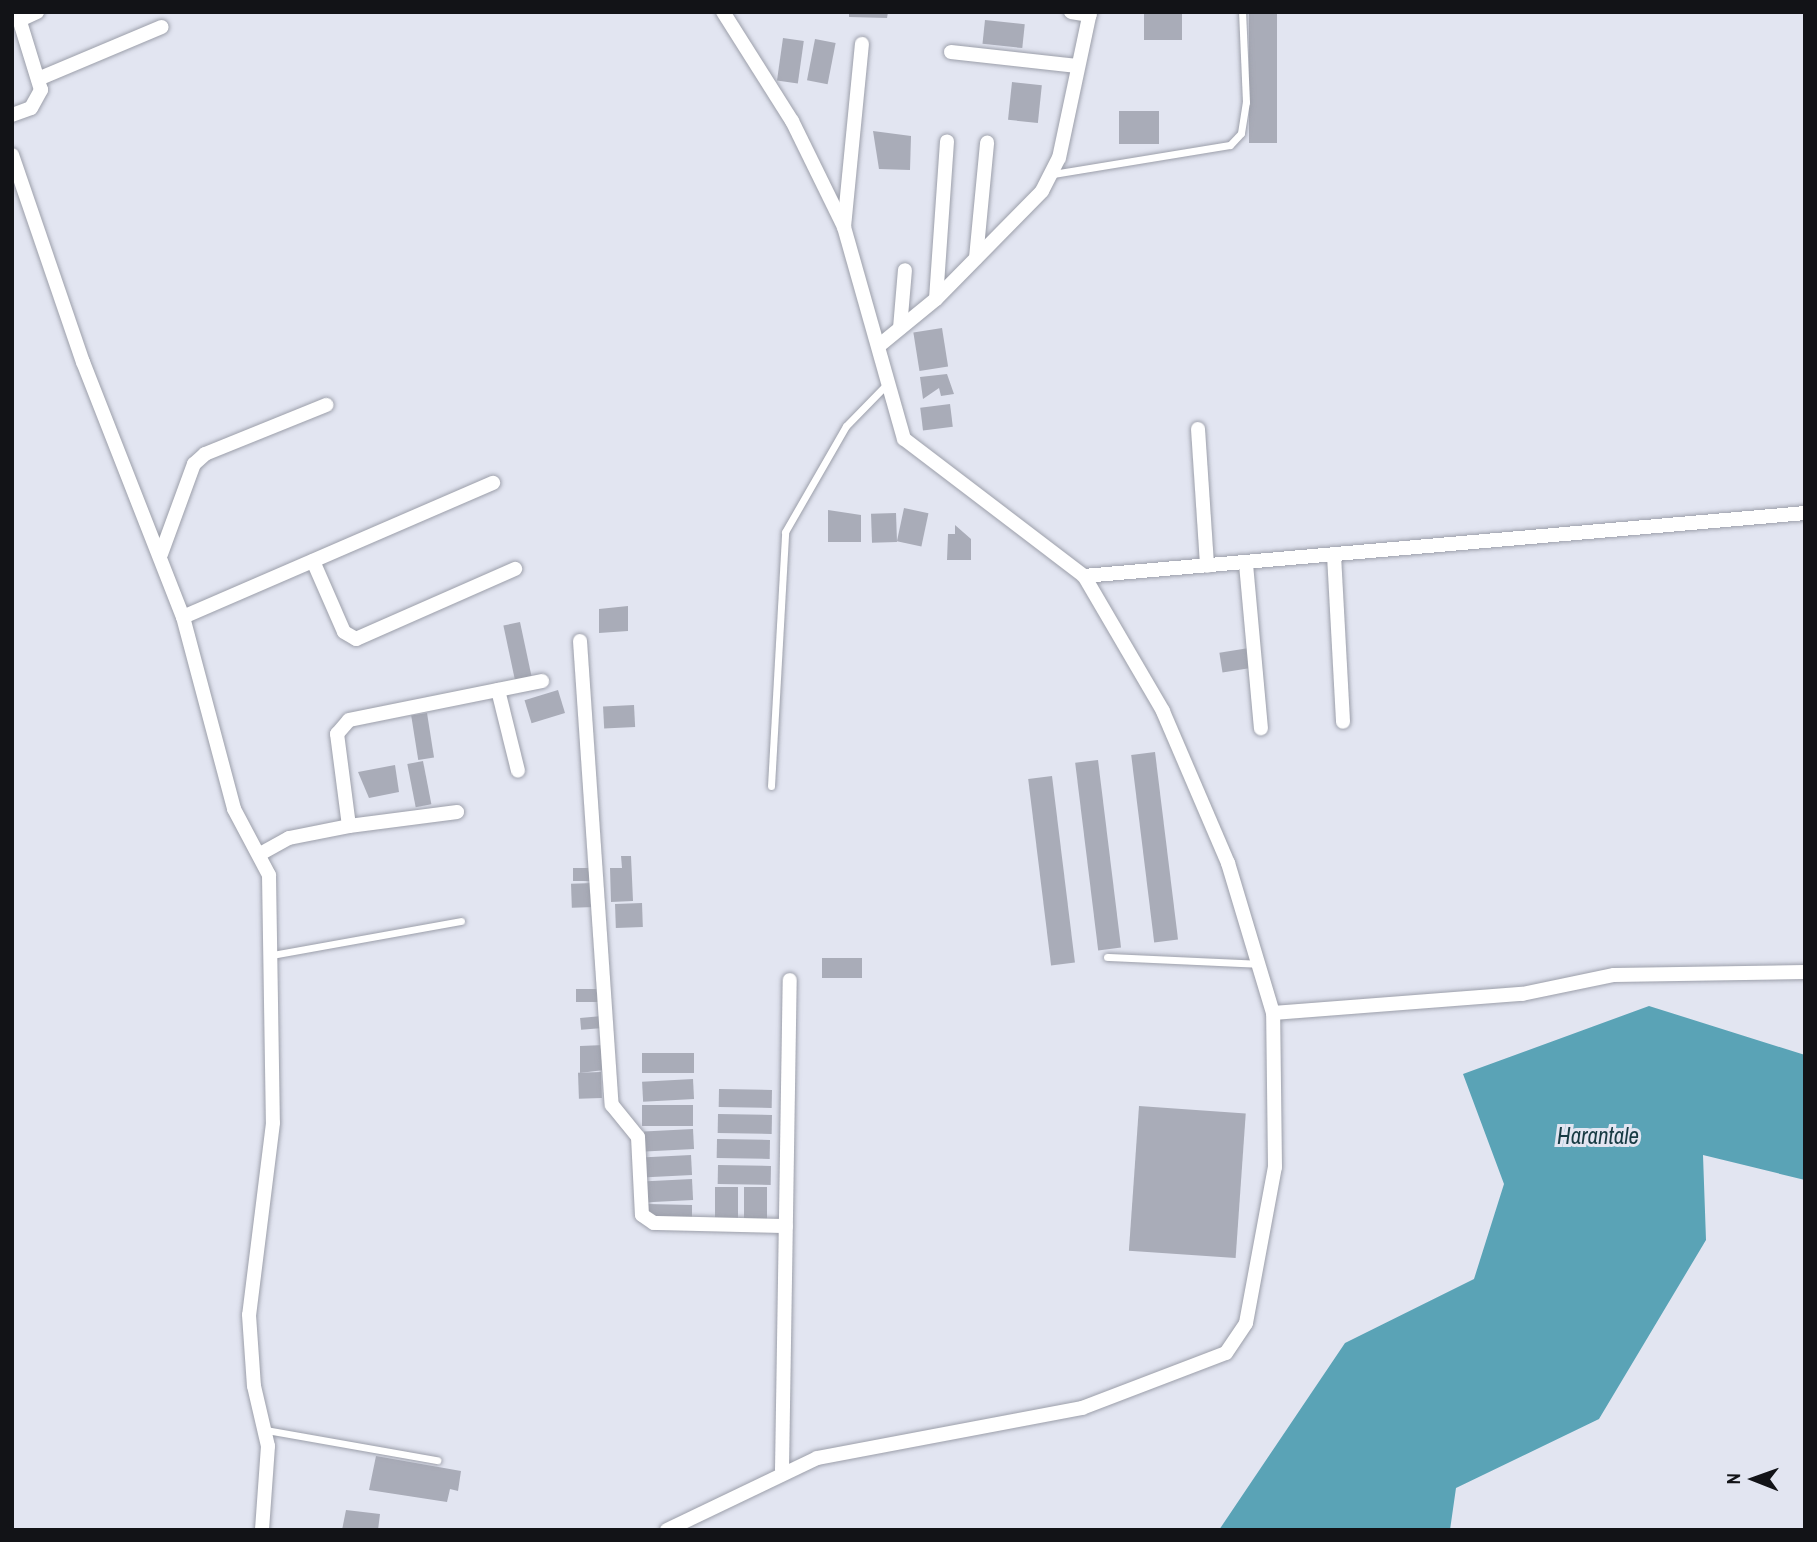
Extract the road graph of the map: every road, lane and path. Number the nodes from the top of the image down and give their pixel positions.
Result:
1 (37, 12) edge
2 (723, 12) edge
3 (1071, 12) edge
4 (1242, 12) edge
5 (1090, 14) edge
6 (18, 16) edge
7 (162, 27) dead end
8 (862, 44) dead end
9 (951, 52) dead end
10 (1077, 66) junction
11 (38, 79) junction
12 (12, 115) edge
13 (947, 141) dead end
14 (987, 143) dead end
15 (12, 155) edge
16 (1052, 174) junction
17 (844, 227) junction
18 (976, 258) junction
19 (905, 270) dead end
20 (936, 299) junction
21 (900, 328) junction
22 (881, 344) junction
23 (888, 383) junction
24 (326, 405) dead end
25 (1198, 429) dead end
26 (493, 482) dead end
27 (1805, 513) edge
28 (161, 554) junction
29 (1334, 555) junction
30 (313, 561) junction
31 (1246, 564) junction
32 (1207, 566) junction
33 (515, 569) dead end
34 (1084, 576) junction
35 (183, 617) junction
36 (580, 641) dead end
37 (542, 681) dead end
38 (498, 690) junction
39 (1343, 722) dead end
40 (1261, 728) dead end
41 (518, 771) dead end
42 (771, 786) dead end
43 (457, 812) dead end
44 (349, 826) junction
45 (260, 854) junction
46 (461, 921) dead end
47 (272, 955) junction
48 (1107, 957) dead end
49 (1259, 964) junction
50 (1805, 972) edge
51 (790, 980) dead end
52 (1273, 1013) junction
53 (786, 1226) junction
54 (264, 1430) junction
55 (437, 1460) dead end
56 (782, 1470) junction
57 (685, 1525) edge
58 (262, 1530) edge
59 (667, 1530) edge

1 - 6 street
2 - 17 street
3 - 5 street
4 - 16 lane
5 - 10 street
6 - 11 street
7 - 11 street
8 - 17 street
9 - 10 street
10 - 16 street
11 - 12 street
13 - 20 street
14 - 18 street
15 - 28 street
16 - 18 street
17 - 22 street
18 - 20 street
19 - 21 street
20 - 21 street
21 - 22 street
22 - 23 street
23 - 34 street
23 - 42 lane
24 - 28 street
25 - 32 street
26 - 30 street
27 - 29 street
28 - 35 street
29 - 31 street
29 - 39 street
30 - 33 street
30 - 35 street
31 - 32 street
31 - 40 street
32 - 34 street
34 - 49 street
35 - 45 street
36 - 53 street
37 - 38 street
38 - 41 street
38 - 44 street
43 - 44 street
44 - 45 street
45 - 47 street
46 - 47 lane
47 - 54 street
48 - 49 lane
49 - 52 street
50 - 52 street
51 - 53 street
52 - 56 street
53 - 56 street
54 - 55 lane
54 - 58 street
56 - 57 street
57 - 59 street

